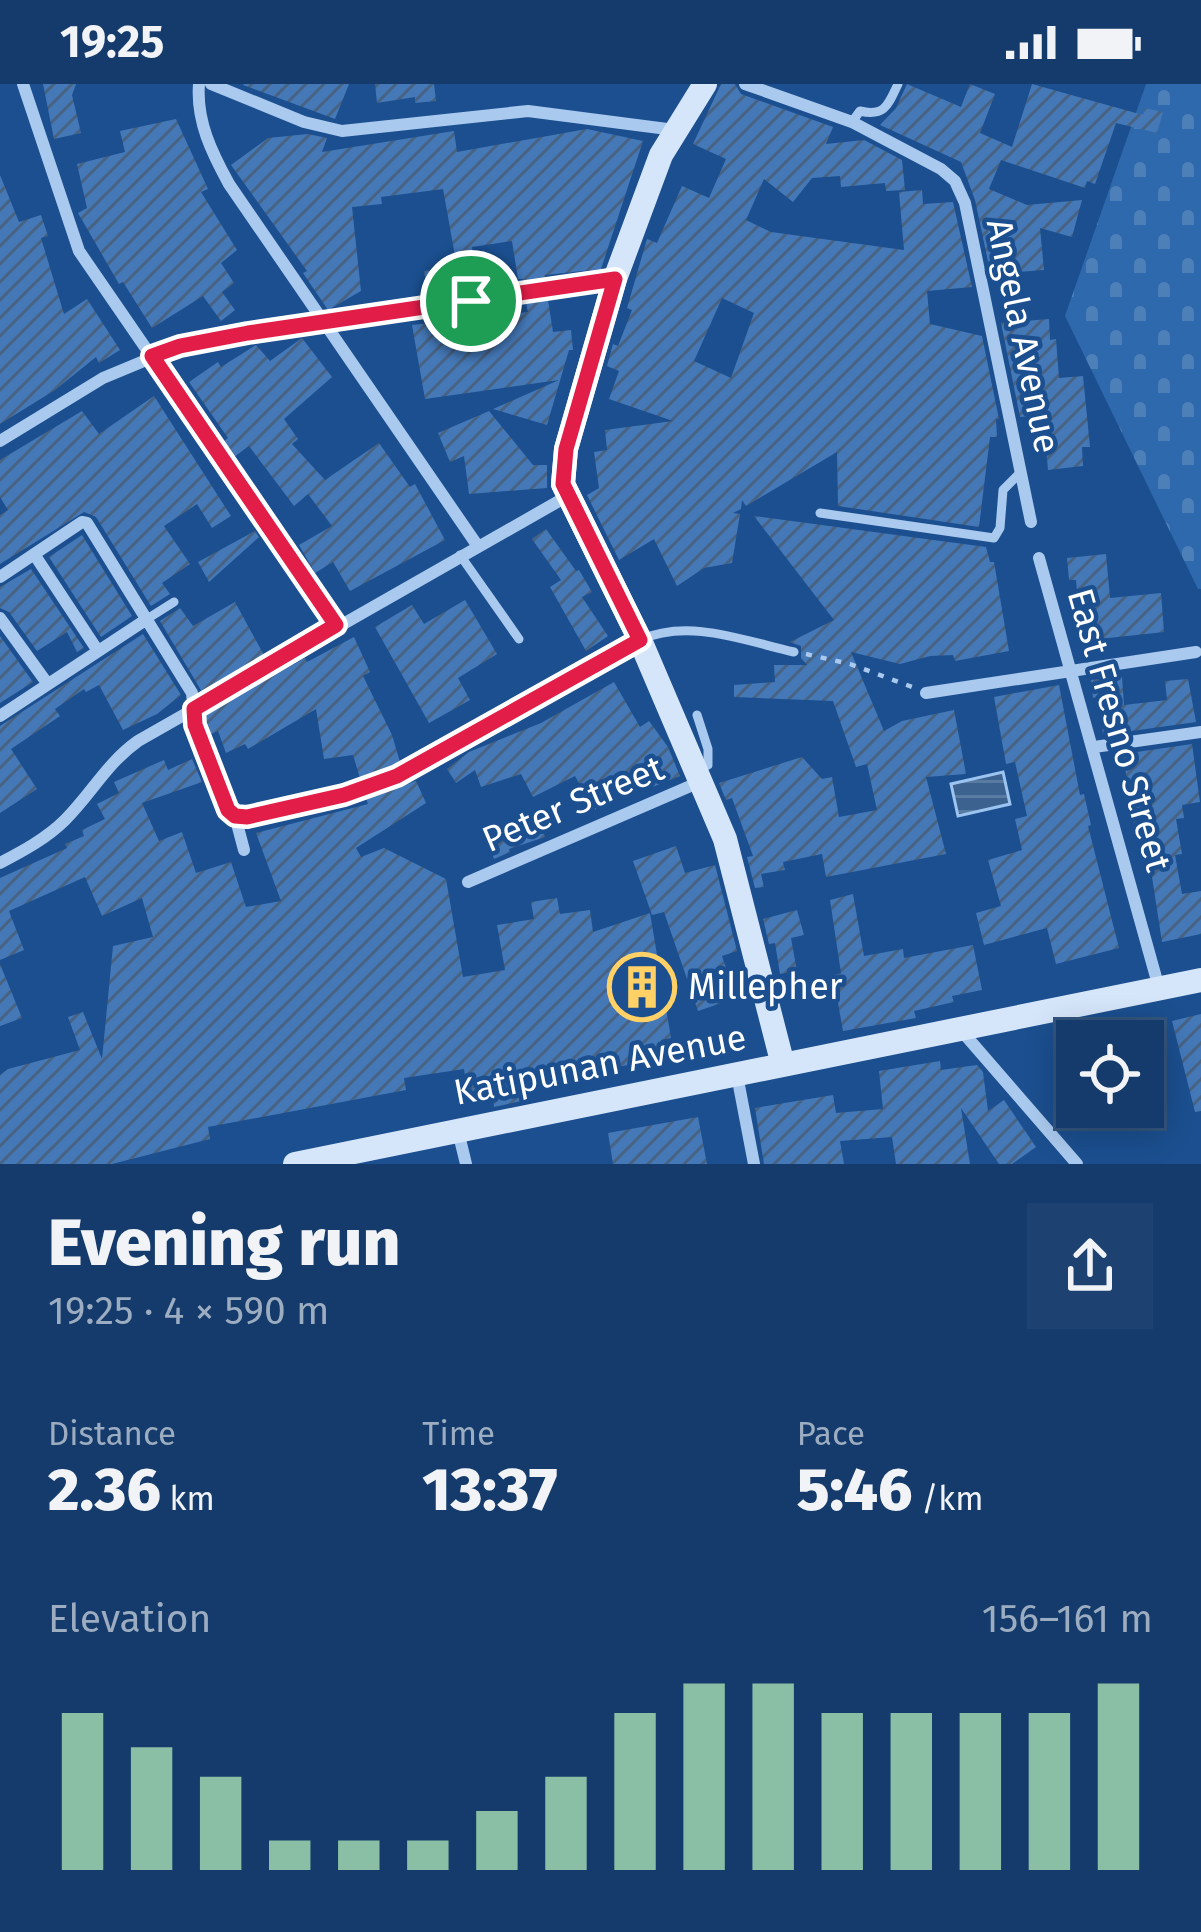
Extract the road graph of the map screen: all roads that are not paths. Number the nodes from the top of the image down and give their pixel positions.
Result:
1 (23, 84) edge
2 (199, 84) edge
3 (211, 84) edge
4 (705, 84) edge
5 (745, 84) edge
6 (898, 84) edge
7 (852, 122) junction
8 (675, 130) junction
9 (615, 279) junction
10 (326, 322) junction
11 (152, 356) junction
12 (0, 441) edge
13 (1021, 472) junction
14 (566, 496) junction
15 (820, 512) dead end
16 (1031, 521) dead end
17 (477, 544) junction
18 (34, 554) junction
19 (460, 554) junction
20 (1039, 558) dead end
21 (0, 578) edge
22 (174, 602) dead end
23 (0, 617) edge
24 (147, 619) junction
25 (336, 625) junction
26 (519, 639) dead end
27 (640, 640) junction
28 (98, 650) junction
29 (794, 652) road end
30 (1198, 655) edge
31 (1071, 669) junction
32 (47, 683) junction
33 (926, 693) road end
34 (194, 709) junction
35 (697, 715) dead end
36 (0, 716) edge
37 (1201, 732) edge
38 (1094, 747) junction
39 (699, 775) junction
40 (235, 816) junction
41 (244, 850) dead end
42 (0, 863) edge
43 (468, 882) dead end
44 (1201, 980) edge
45 (1159, 988) junction
46 (960, 1029) junction
47 (783, 1065) junction
48 (737, 1075) junction
49 (458, 1131) junction
50 (296, 1164) edge
51 (466, 1164) edge
52 (754, 1164) edge
53 (1077, 1164) edge

1 - 11 street
2 - 10 street
3 - 8 street
4 - 8 street
5 - 7 street, Angela Avenue
6 - 7 lane
7 - 13 street, Angela Avenue
8 - 9 street
9 - 10 street
9 - 14 street
10 - 11 street
10 - 17 street
11 - 12 street
11 - 25 street
13 - 15 lane
13 - 16 street, Angela Avenue
14 - 17 street
14 - 27 street
17 - 19 street
18 - 21 street
18 - 24 street
18 - 28 street
19 - 25 street
19 - 26 lane
20 - 31 street, East Fresno Street
22 - 24 lane
23 - 32 street
24 - 28 street
24 - 34 street
25 - 34 street
27 - 29 lane
27 - 39 street
27 - 40 street
28 - 32 street
30 - 31 street
31 - 33 street
31 - 38 street, East Fresno Street
32 - 36 street
34 - 40 street
34 - 42 street
35 - 39 lane
37 - 38 street
38 - 45 street, East Fresno Street
39 - 43 street, Peter Street
39 - 47 street
40 - 41 street
44 - 45 street, Katipunan Avenue
45 - 46 street, Katipunan Avenue
46 - 47 street, Katipunan Avenue
46 - 53 street
47 - 48 street, Katipunan Avenue
48 - 49 street, Katipunan Avenue
48 - 52 street
49 - 50 street, Katipunan Avenue
49 - 51 street

